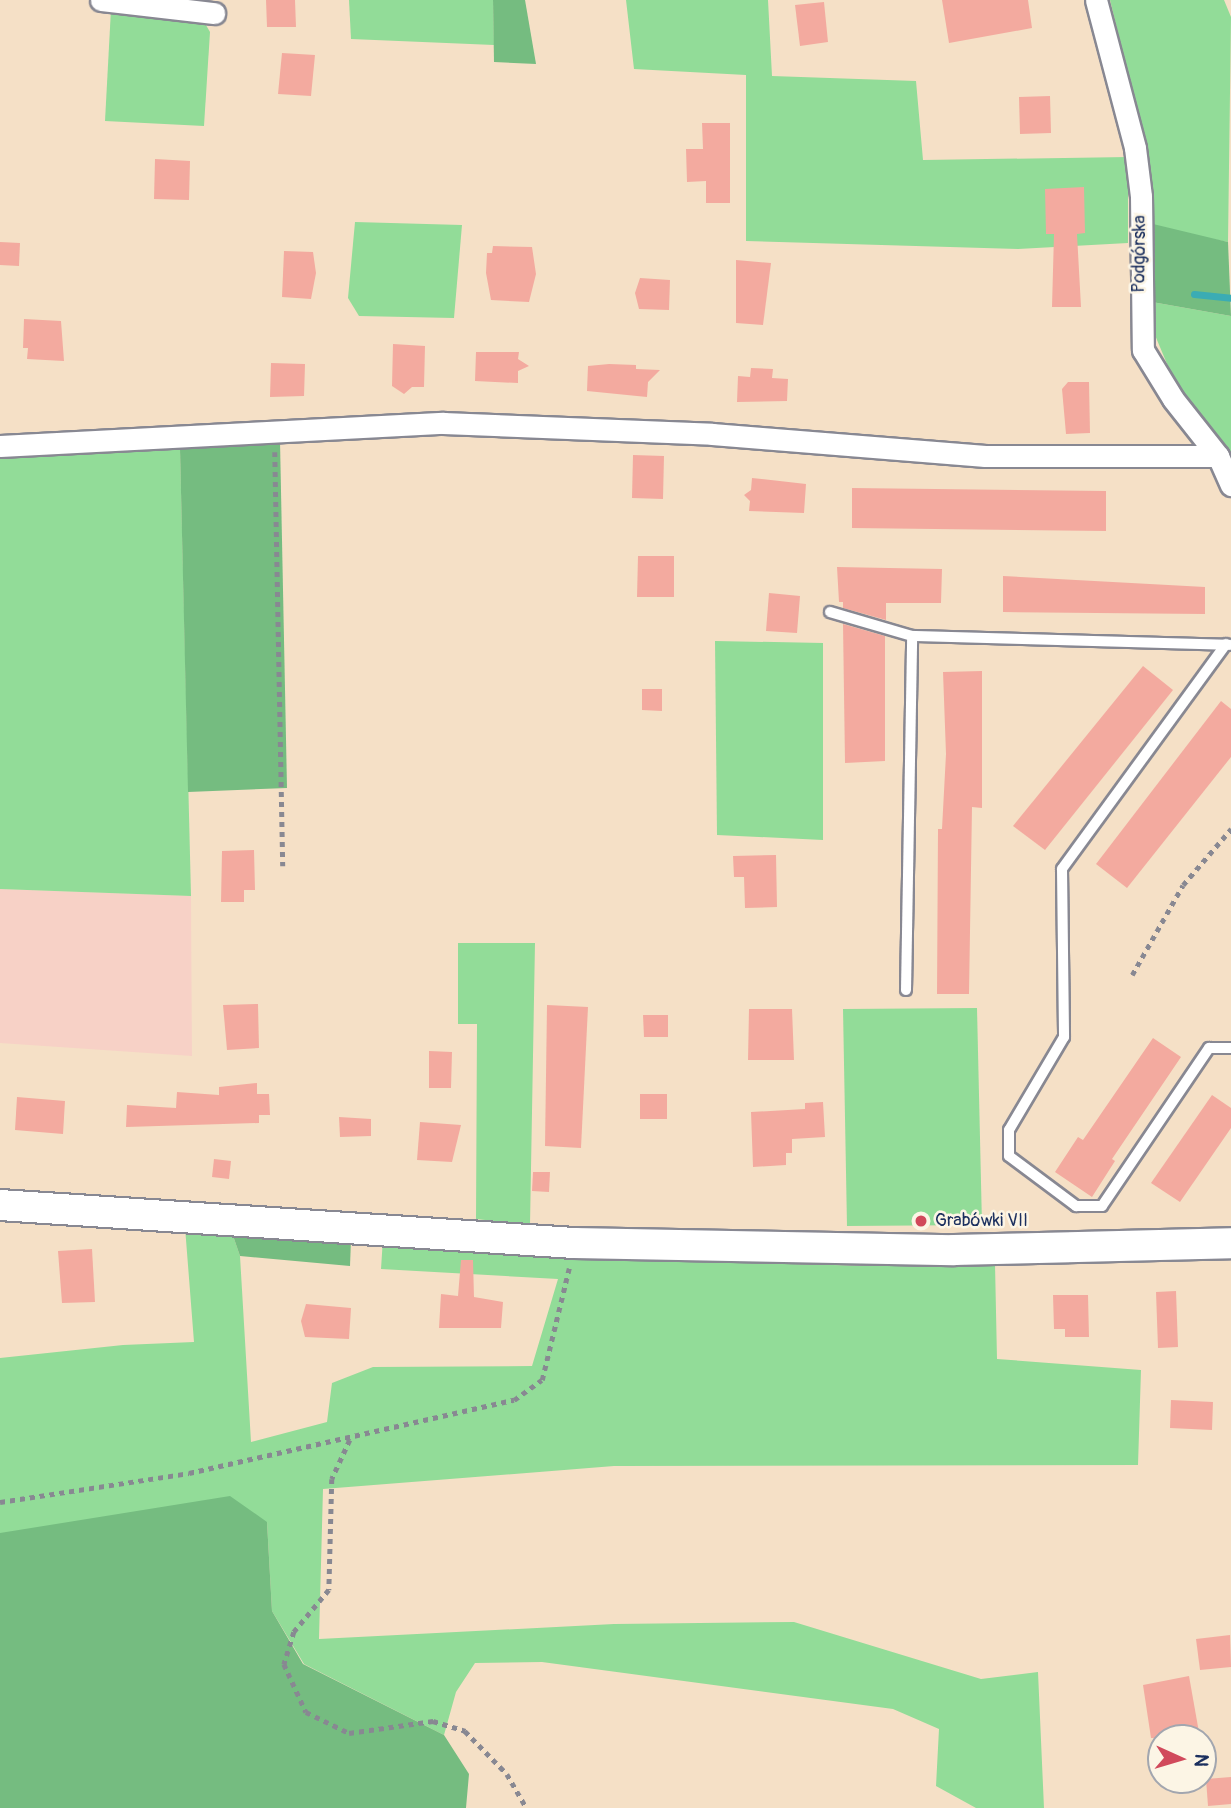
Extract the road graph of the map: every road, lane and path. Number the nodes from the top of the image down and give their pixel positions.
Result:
1 (101, 0) edge
2 (1096, 0) edge
3 (214, 13) dead end
4 (275, 433) junction
5 (0, 446) edge
6 (1218, 456) junction
7 (1231, 485) edge
8 (830, 612) dead end
9 (912, 636) junction
10 (1228, 645) edge
11 (1231, 829) edge
12 (283, 866) dead end
13 (1132, 975) dead end
14 (906, 990) dead end
15 (1231, 1048) edge
16 (0, 1205) edge
17 (574, 1243) junction
18 (1231, 1243) edge
19 (351, 1439) junction
20 (0, 1502) edge
21 (527, 1808) edge

1 - 3 street
2 - 6 street, Podgórska
4 - 5 street
4 - 6 street
4 - 12 path
6 - 7 street, Podgórska
8 - 9 lane
9 - 10 lane
9 - 14 lane
10 - 15 lane
11 - 13 path
16 - 17 street
17 - 18 street
17 - 19 path
19 - 20 path
19 - 21 path

